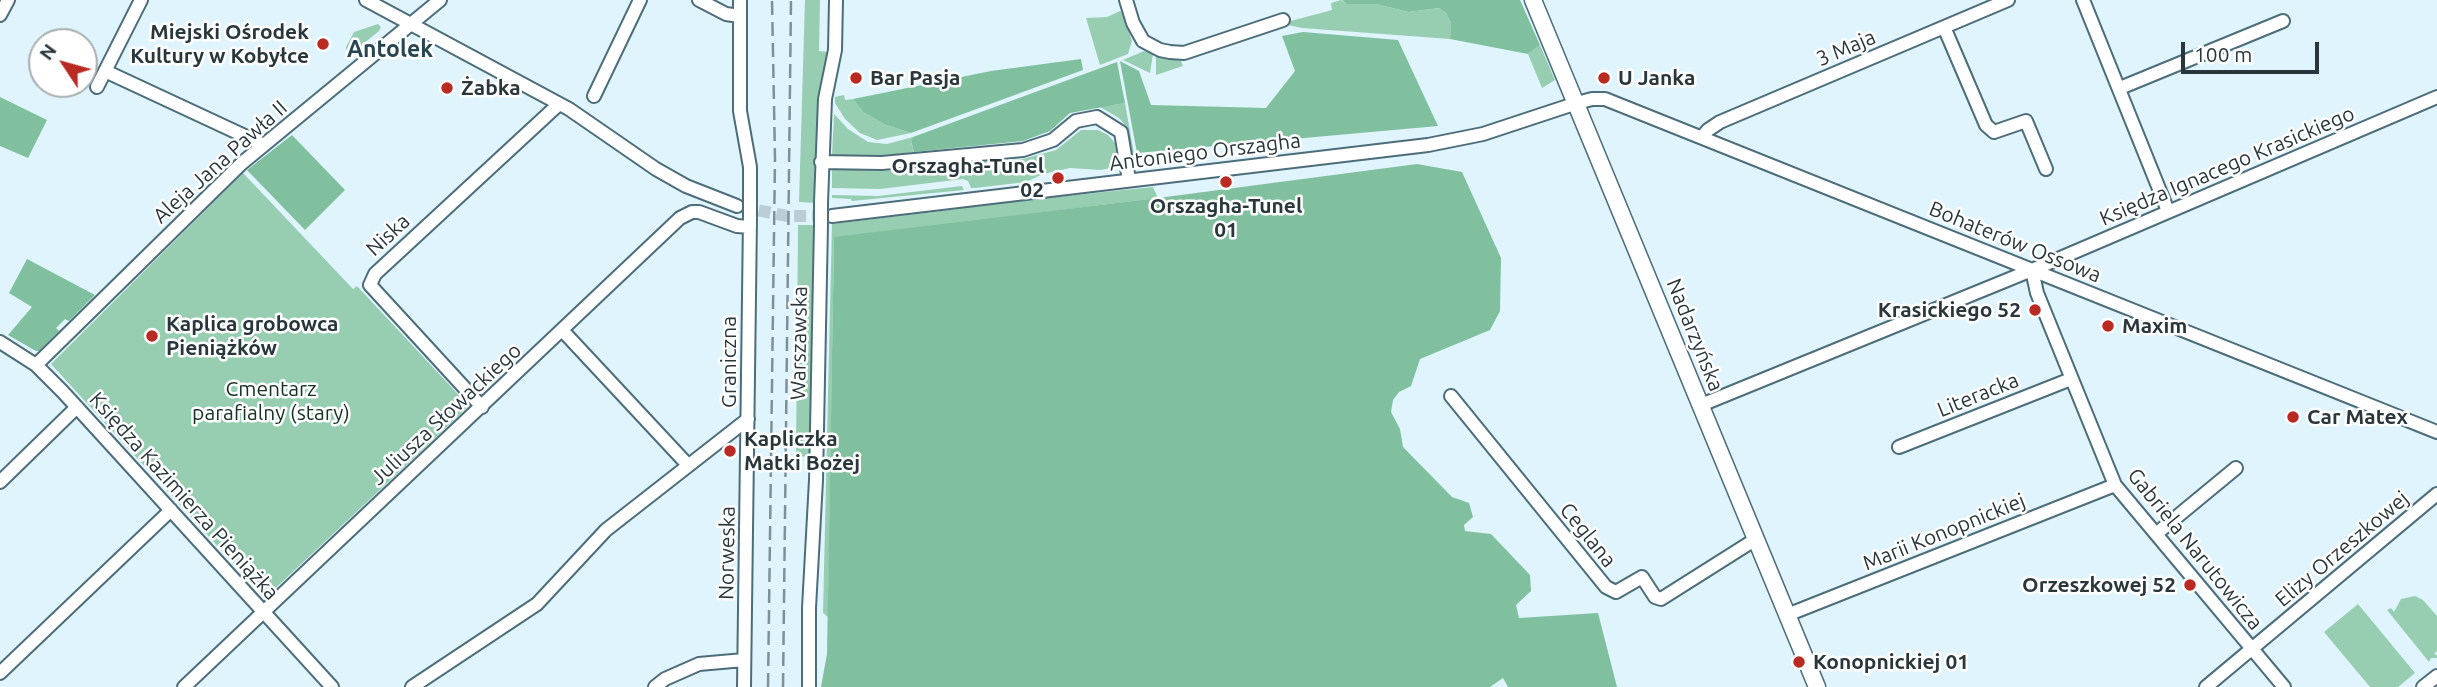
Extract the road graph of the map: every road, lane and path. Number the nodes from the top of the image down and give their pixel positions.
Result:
1 (8, 0) edge
2 (141, 0) edge
3 (366, 0) edge
4 (440, 0) edge
5 (640, 0) edge
6 (699, 0) edge
7 (740, 0) edge
8 (836, 0) edge
9 (1126, 0) edge
10 (1533, 0) edge
11 (2008, 0) edge
12 (2083, 0) edge
13 (0, 15) edge
14 (740, 16) junction
15 (1283, 20) dead end
16 (2283, 21) dead end
17 (411, 23) junction
18 (1944, 27) junction
19 (105, 71) junction
20 (98, 85) edge
21 (2120, 88) junction
22 (594, 96) dead end
23 (2437, 97) edge
24 (1577, 103) junction
25 (559, 104) junction
26 (1702, 137) junction
27 (264, 145) junction
28 (821, 162) junction
29 (2046, 169) dead end
30 (1129, 180) junction
31 (737, 206) tunnel mouth
32 (2168, 211) junction
33 (832, 216) tunnel mouth
34 (750, 222) junction
35 (2032, 270) junction
36 (562, 330) junction
37 (0, 342) edge
38 (36, 365) junction
39 (2071, 379) junction
40 (1451, 396) dead end
41 (1701, 405) junction
42 (77, 407) junction
43 (482, 407) junction
44 (748, 419) junction
45 (2431, 426) edge
46 (2437, 432) edge
47 (1899, 447) dead end
48 (687, 464) junction
49 (2236, 468) dead end
50 (0, 482) edge
51 (2115, 485) junction
52 (2437, 494) edge
53 (171, 510) junction
54 (2156, 534) junction
55 (1756, 539) junction
56 (264, 612) junction
57 (1787, 615) junction
58 (2251, 650) junction
59 (744, 660) junction
60 (0, 673) edge
61 (2437, 676) edge
62 (184, 687) edge
63 (332, 687) edge
64 (412, 687) edge
65 (655, 687) edge
66 (744, 687) edge
67 (809, 687) edge
68 (1817, 687) edge
69 (2206, 687) edge
70 (2284, 687) edge
71 (2423, 687) edge

1 - 13 street
2 - 19 street
3 - 17 street
4 - 17 street, Aleja Jana Pawła II
5 - 22 street
6 - 14 street
7 - 14 street, Graniczna
8 - 28 street, Warszawska
9 - 15 street
10 - 24 main road, Nadarzyńska
11 - 18 street, 3 Maja
12 - 21 street
14 - 34 street, Graniczna, bridge
16 - 21 street
17 - 25 street
17 - 27 street, Aleja Jana Pawła II
18 - 26 street, 3 Maja
18 - 29 street
19 - 20 street
19 - 27 street
21 - 32 street
23 - 32 street, Księdza Ignacego Krasickiego
24 - 26 street, Bohaterów Ossowa
24 - 30 street, Antoniego Orszagha
24 - 41 main road, Nadarzyńska
25 - 31 street
25 - 43 street, Niska
26 - 35 street, Bohaterów Ossowa
27 - 38 street, Aleja Jana Pawła II
28 - 30 street
28 - 67 street, Warszawska, bridge
30 - 33 street, Antoniego Orszagha
32 - 35 street, Księdza Ignacego Krasickiego
34 - 36 street, Juliusza Słowackiego
34 - 44 street, Graniczna
35 - 39 street, Gabriela Narutowicza
35 - 41 street, Księdza Ignacego Krasickiego
35 - 45 street, Bohaterów Ossowa
36 - 43 street, Juliusza Słowackiego
36 - 48 street
37 - 38 street, Księdza Kazimierza Pieniążka
38 - 42 street, Księdza Kazimierza Pieniążka
39 - 47 street, Literacka
39 - 51 street, Gabriela Narutowicza
40 - 55 street, Ceglana
41 - 55 main road, Nadarzyńska
42 - 50 street
42 - 53 street, Księdza Kazimierza Pieniążka
43 - 56 street, Juliusza Słowackiego
44 - 48 street, Graniczna
44 - 59 street, Norweska
45 - 46 street, Bohaterów Ossowa
48 - 64 street, Graniczna
49 - 54 street
51 - 54 street, Gabriela Narutowicza
51 - 57 street, Marii Konopnickiej
52 - 58 street, Elizy Orzeszkowej
53 - 56 street, Księdza Kazimierza Pieniążka
53 - 60 street
54 - 58 street, Gabriela Narutowicza
55 - 57 main road, Nadarzyńska
56 - 62 street, Juliusza Słowackiego
56 - 63 street, Księdza Kazimierza Pieniążka
57 - 68 main road, Nadarzyńska
58 - 69 street, Elizy Orzeszkowej
58 - 70 street, Gabriela Narutowicza
59 - 65 street
59 - 66 street, Norweska
61 - 71 street

